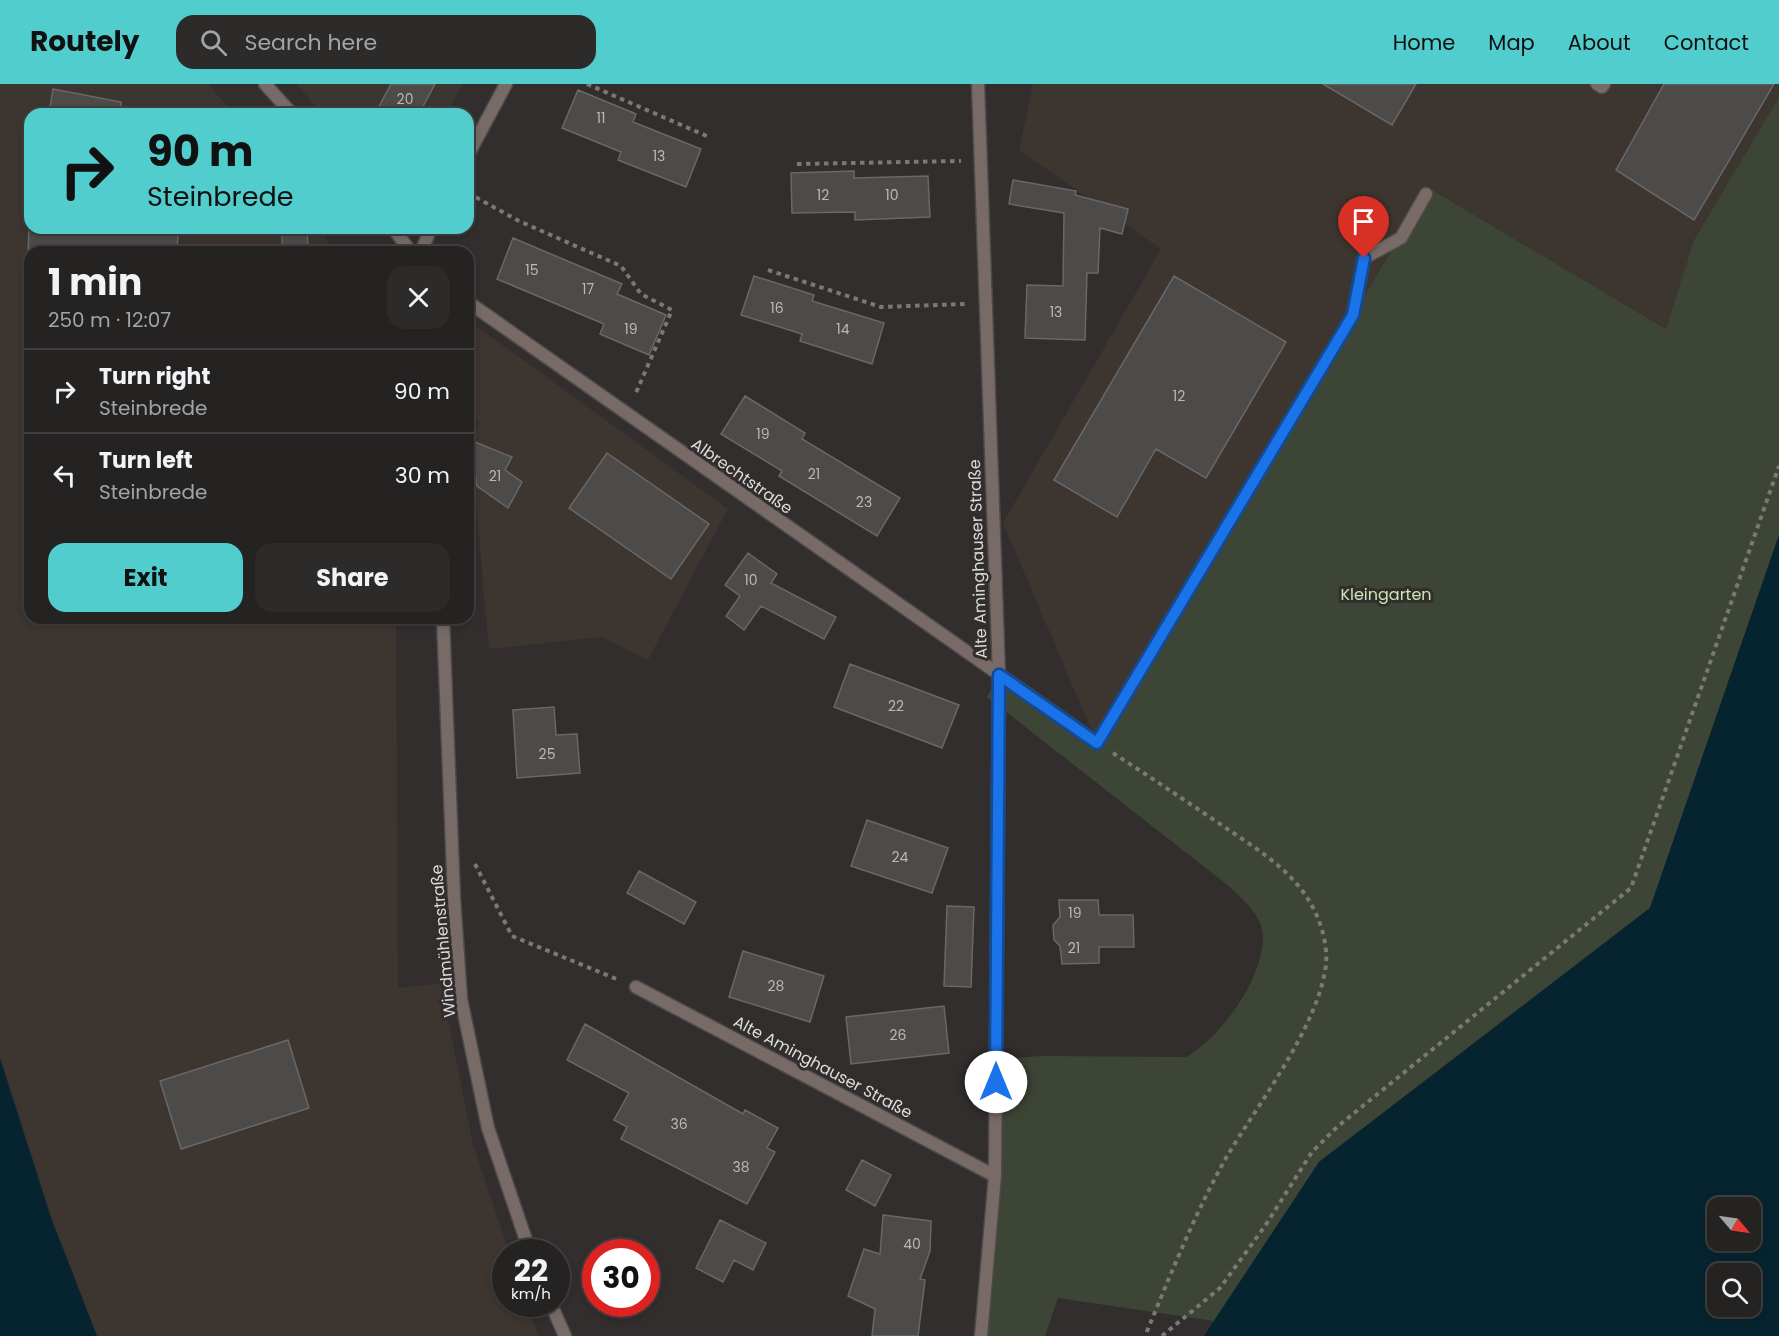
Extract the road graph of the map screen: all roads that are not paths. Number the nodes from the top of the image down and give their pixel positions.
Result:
1 (265, 84) edge
2 (506, 84) edge
3 (978, 84) edge
4 (1598, 84) edge
5 (1604, 84) edge
6 (287, 108) edge
7 (474, 144) edge
8 (1426, 194) dead end
9 (474, 306) edge
10 (443, 624) edge
11 (999, 675) junction
12 (636, 987) road end
13 (995, 1176) junction
14 (526, 1239) edge
15 (557, 1317) edge
16 (565, 1336) edge
17 (981, 1336) edge

1 - 6 street
2 - 7 street
3 - 11 street, Alte Aminghauser Straße
4 - 5 street
8 - 11 street, Albrechtstraße
9 - 11 street, Albrechtstraße
10 - 14 street, Windmühlenstraße
11 - 13 street, Alte Aminghauser Straße
12 - 13 street, Alte Aminghauser Straße
13 - 17 street, Alte Aminghauser Straße
15 - 16 street

